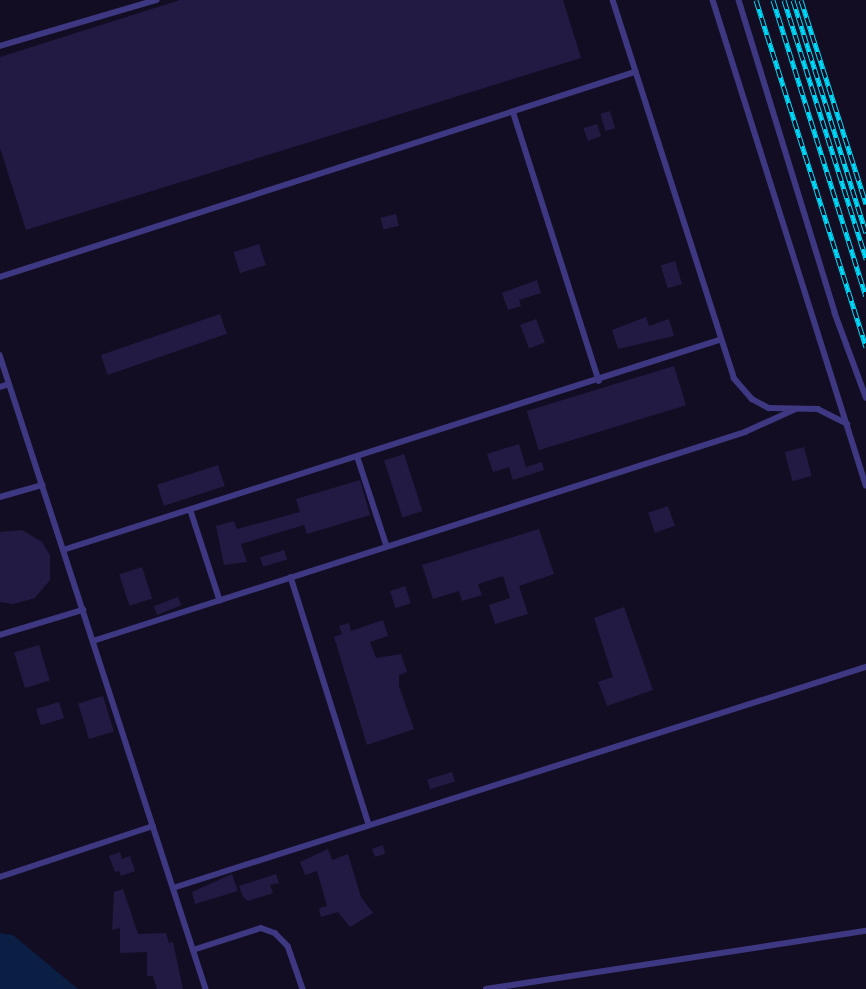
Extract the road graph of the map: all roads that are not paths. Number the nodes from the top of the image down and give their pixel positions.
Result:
1 (156, 0) edge
2 (613, 0) edge
3 (713, 0) edge
4 (739, 0) edge
5 (0, 46) edge
6 (635, 72) junction
7 (514, 114) junction
8 (0, 277) edge
9 (719, 340) junction
10 (0, 355) edge
11 (599, 381) junction
12 (9, 384) junction
13 (0, 387) edge
14 (866, 397) edge
15 (796, 409) junction
16 (847, 424) junction
17 (358, 458) junction
18 (42, 485) junction
19 (866, 485) edge
20 (0, 498) edge
21 (191, 511) junction
22 (387, 546) junction
23 (63, 550) junction
24 (291, 577) junction
25 (220, 600) junction
26 (83, 610) junction
27 (0, 635) edge
28 (93, 641) junction
29 (866, 667) edge
30 (370, 825) junction
31 (153, 826) junction
32 (0, 877) edge
33 (173, 888) junction
34 (866, 931) edge
35 (193, 950) junction
36 (543, 983) junction
37 (206, 989) edge
38 (303, 989) edge
39 (486, 989) edge
40 (534, 989) edge

1 - 5 lane
2 - 6 lane
3 - 16 lane
4 - 14 lane
6 - 7 lane
6 - 9 lane
7 - 8 lane
7 - 11 lane
9 - 11 lane
9 - 15 lane
10 - 12 lane
11 - 17 lane
12 - 13 lane
12 - 18 lane
15 - 16 lane
15 - 22 lane
16 - 19 lane
17 - 21 lane
17 - 22 lane
18 - 20 lane
18 - 23 lane
21 - 23 lane
21 - 25 lane
22 - 24 lane
23 - 26 lane
24 - 25 lane
24 - 30 lane
25 - 28 lane
26 - 27 lane
26 - 28 lane
28 - 31 lane
29 - 30 lane
30 - 33 lane
31 - 32 lane
31 - 33 lane
33 - 35 lane
34 - 36 lane
35 - 37 lane
35 - 38 lane
36 - 39 lane
36 - 40 lane

